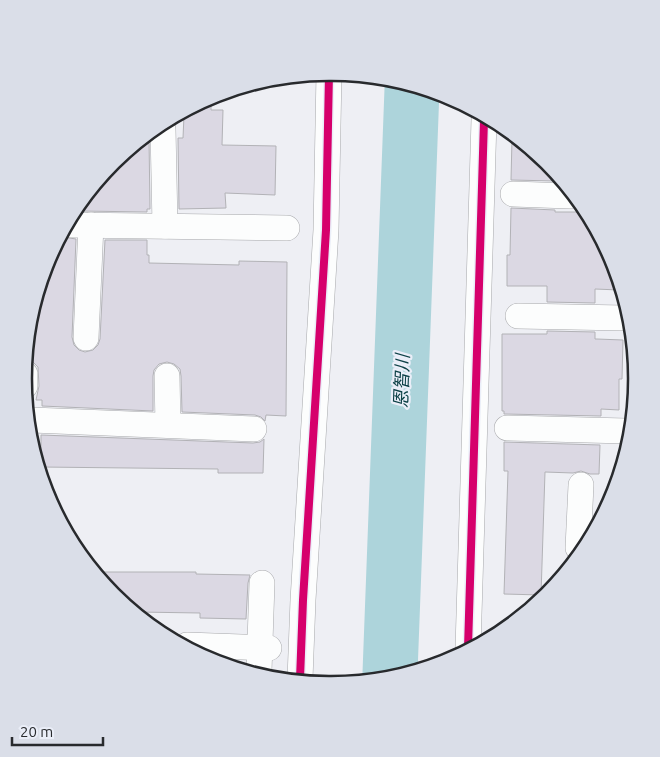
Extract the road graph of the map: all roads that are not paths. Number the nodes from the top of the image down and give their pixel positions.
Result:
1 (328, 81) edge
2 (484, 124) edge
3 (163, 132) edge
4 (513, 194) dead end
5 (565, 196) edge
6 (81, 225) edge
7 (165, 226) junction
8 (287, 228) dead end
9 (518, 316) dead end
10 (621, 318) edge
11 (86, 338) dead end
12 (167, 376) dead end
13 (35, 420) edge
14 (168, 425) junction
15 (507, 428) dead end
16 (254, 429) dead end
17 (623, 431) edge
18 (581, 485) dead end
19 (578, 542) edge
20 (262, 583) dead end
21 (468, 642) edge
22 (200, 646) edge
23 (263, 655) edge
24 (300, 674) edge

1 - 24 street
2 - 21 street
3 - 7 street
4 - 5 street
6 - 7 street
6 - 11 street
7 - 8 street
9 - 10 street
12 - 14 street
13 - 14 street
14 - 16 street
15 - 17 street
18 - 19 street
20 - 23 street
22 - 23 street

